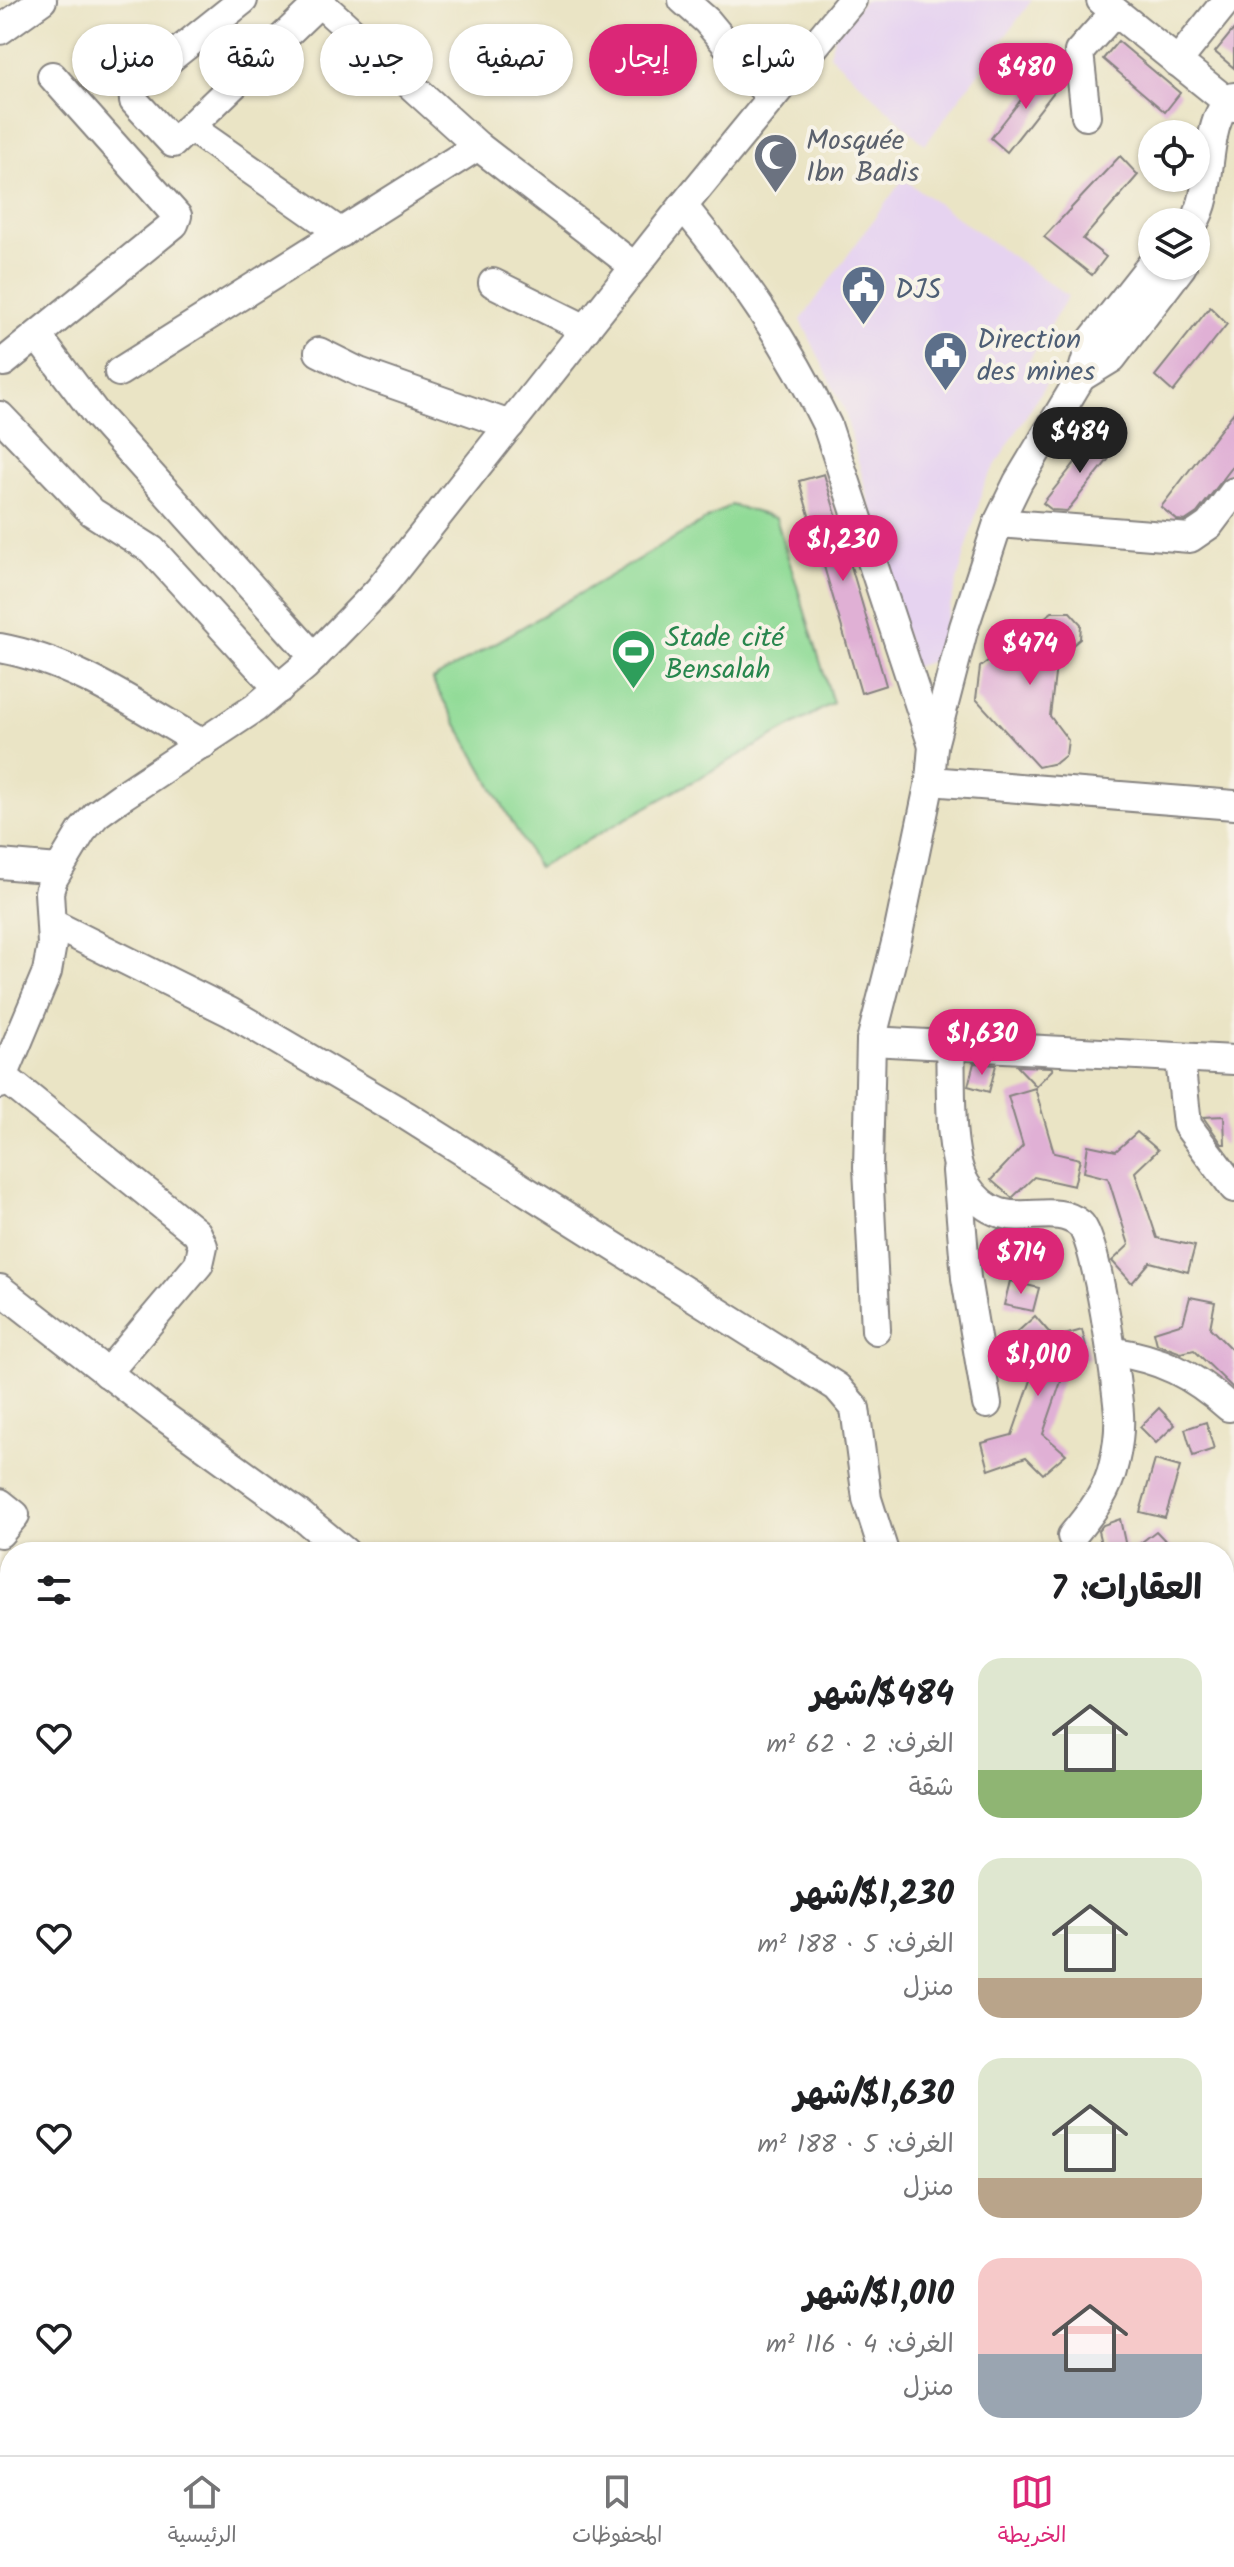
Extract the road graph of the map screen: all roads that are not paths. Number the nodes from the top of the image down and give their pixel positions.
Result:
1 (243, 0) edge
2 (683, 0) edge
3 (852, 0) edge
4 (1227, 0) edge
5 (36, 1) edge
6 (320, 1) edge
7 (1108, 6) edge
8 (0, 30) edge
9 (1177, 62) junction
10 (52, 76) dead end
11 (771, 98) junction
12 (1232, 102) edge
13 (1086, 116) dead end
14 (191, 128) junction
15 (478, 146) junction
16 (683, 206) junction
17 (1201, 208) edge
18 (341, 233) junction
19 (635, 267) junction
20 (1139, 280) edge
21 (1171, 280) edge
22 (493, 283) dead end
23 (586, 329) junction
24 (38, 337) junction
25 (319, 352) dead end
26 (4, 362) dead end
27 (119, 372) dead end
28 (1081, 377) junction
29 (0, 416) edge
30 (510, 425) junction
31 (1234, 492) edge
32 (998, 523) junction
33 (0, 648) edge
34 (314, 657) junction
35 (279, 689) junction
36 (203, 744) junction
37 (933, 746) junction
38 (930, 781) junction
39 (1234, 805) edge
40 (0, 864) edge
41 (58, 869) junction
42 (51, 923) junction
43 (871, 1041) junction
44 (950, 1047) junction
45 (1180, 1059) junction
46 (1234, 1060) edge
47 (2, 1079) edge
48 (957, 1170) junction
49 (1234, 1188) edge
50 (0, 1289) edge
51 (876, 1330) dead end
52 (1111, 1351) junction
53 (107, 1373) junction
54 (987, 1404) dead end
55 (1229, 1407) dead end
56 (0, 1503) edge
57 (0, 1533) edge
58 (1072, 1536) dead end
59 (333, 1542) edge
60 (881, 1542) edge

1 - 14 street
2 - 11 street
3 - 11 street
4 - 9 street
5 - 8 street
6 - 14 street
6 - 15 street
7 - 9 street
7 - 13 street
9 - 12 street
10 - 24 street
11 - 16 street
12 - 17 street
14 - 18 street
15 - 18 street
15 - 19 street
16 - 19 street
16 - 37 street
18 - 27 street
19 - 23 street
20 - 28 street
21 - 28 street
22 - 23 street
23 - 30 street
24 - 26 street
24 - 34 street
25 - 30 street
28 - 32 street
29 - 35 street
30 - 34 street
31 - 32 street
32 - 37 street
33 - 36 street
34 - 35 street
35 - 36 street
36 - 41 street
37 - 38 street
38 - 39 street
38 - 43 street
40 - 41 street
41 - 42 street
42 - 47 street
42 - 60 street
43 - 44 street
43 - 51 street
44 - 45 street
44 - 48 street
45 - 46 street
45 - 49 street
47 - 53 street
48 - 52 street
48 - 54 street
50 - 53 street
52 - 55 street
52 - 58 street
53 - 59 street
56 - 57 street

